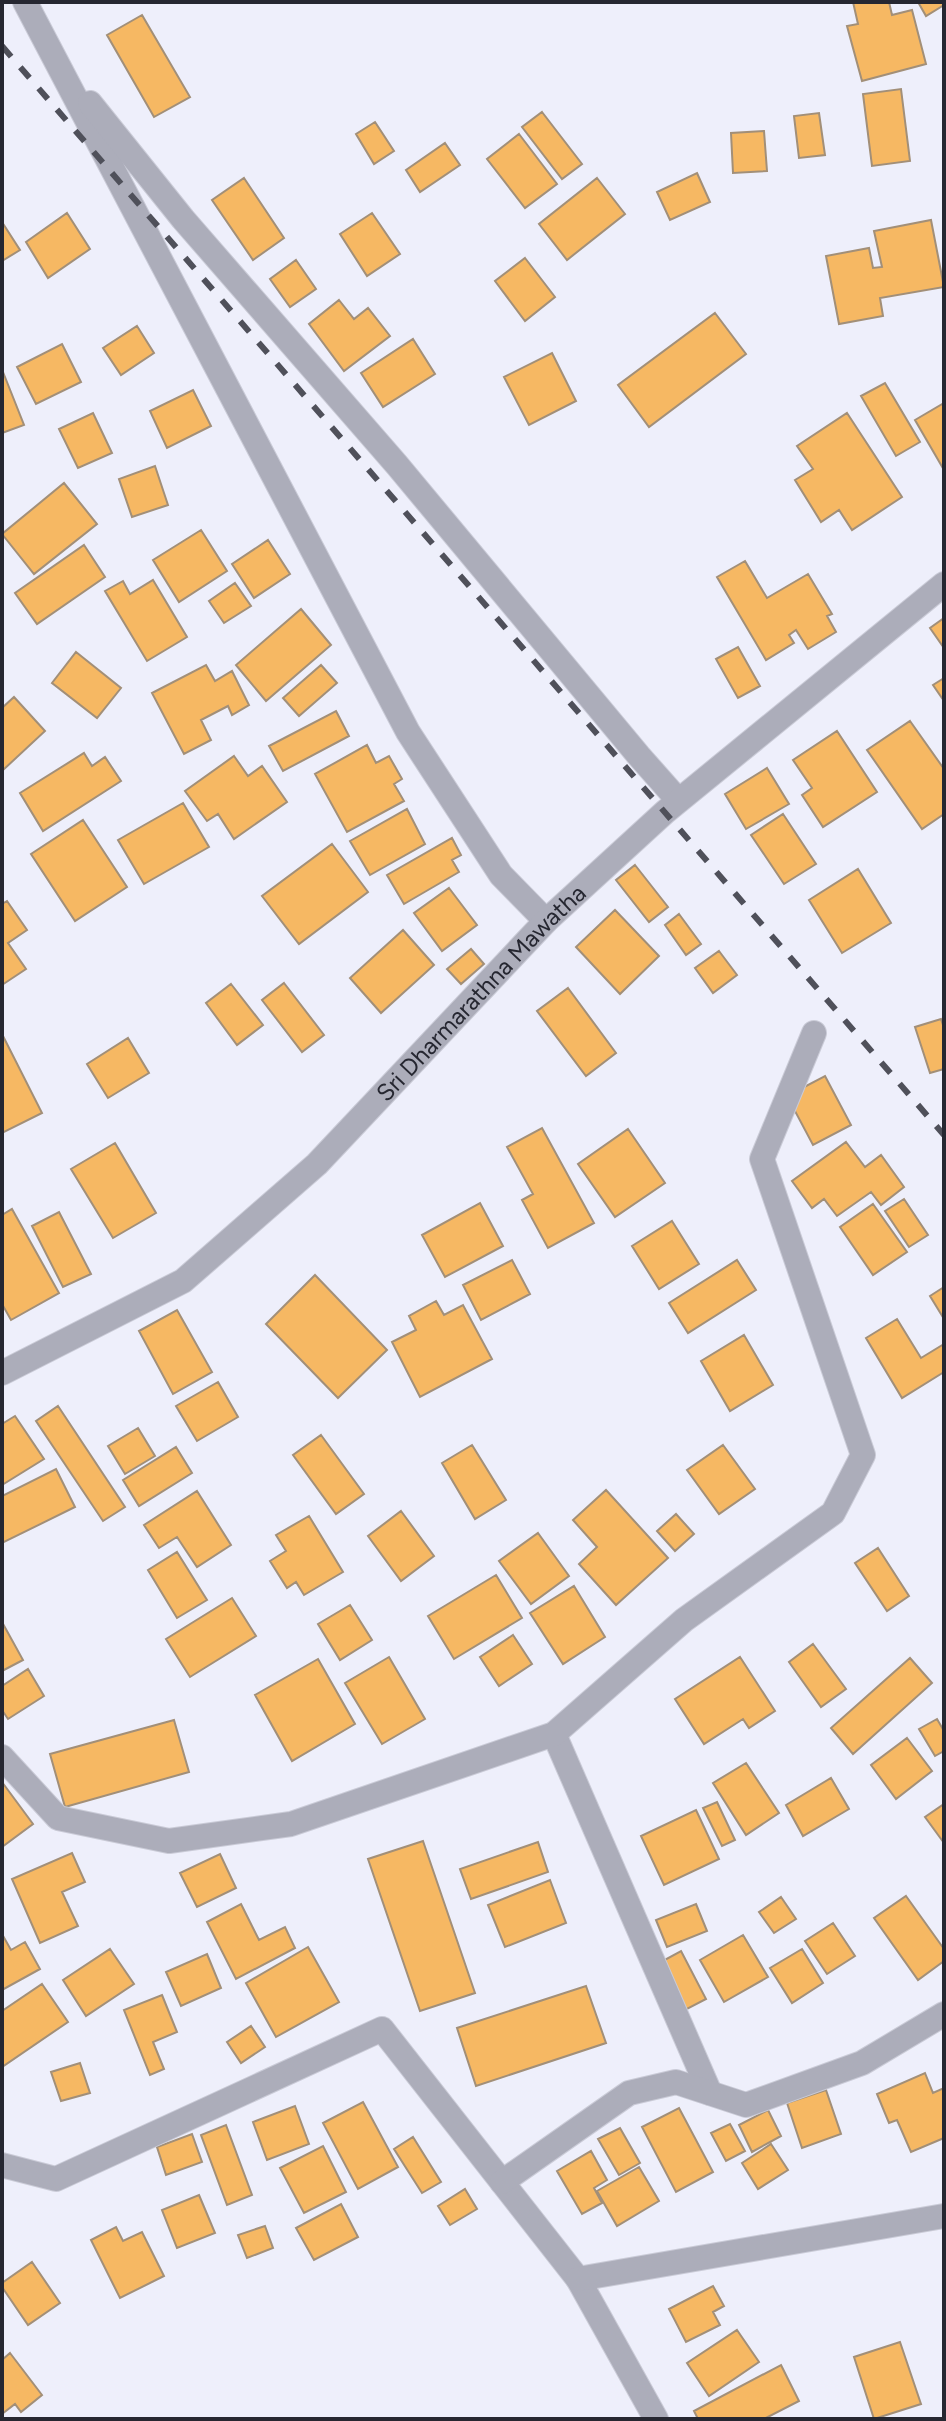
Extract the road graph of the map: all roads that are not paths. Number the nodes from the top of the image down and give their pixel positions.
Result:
1 (26, 2) edge
2 (944, 584) edge
3 (678, 800) junction
4 (546, 921) junction
5 (814, 1033) dead end
6 (2, 1373) edge
7 (554, 1734) junction
8 (2, 1757) edge
9 (944, 2014) edge
10 (710, 2093) junction
11 (2, 2165) edge
12 (502, 2182) junction
13 (944, 2216) edge
14 (578, 2279) junction
15 (656, 2419) edge

1 - 3 street
1 - 4 street
2 - 3 street, Sri Dharmarathna Mawatha
3 - 4 street, Sri Dharmarathna Mawatha
4 - 6 street, Sri Dharmarathna Mawatha
5 - 7 street
7 - 8 street
7 - 10 street
9 - 10 street
10 - 12 street
11 - 12 street
12 - 14 street
13 - 14 street
14 - 15 street

